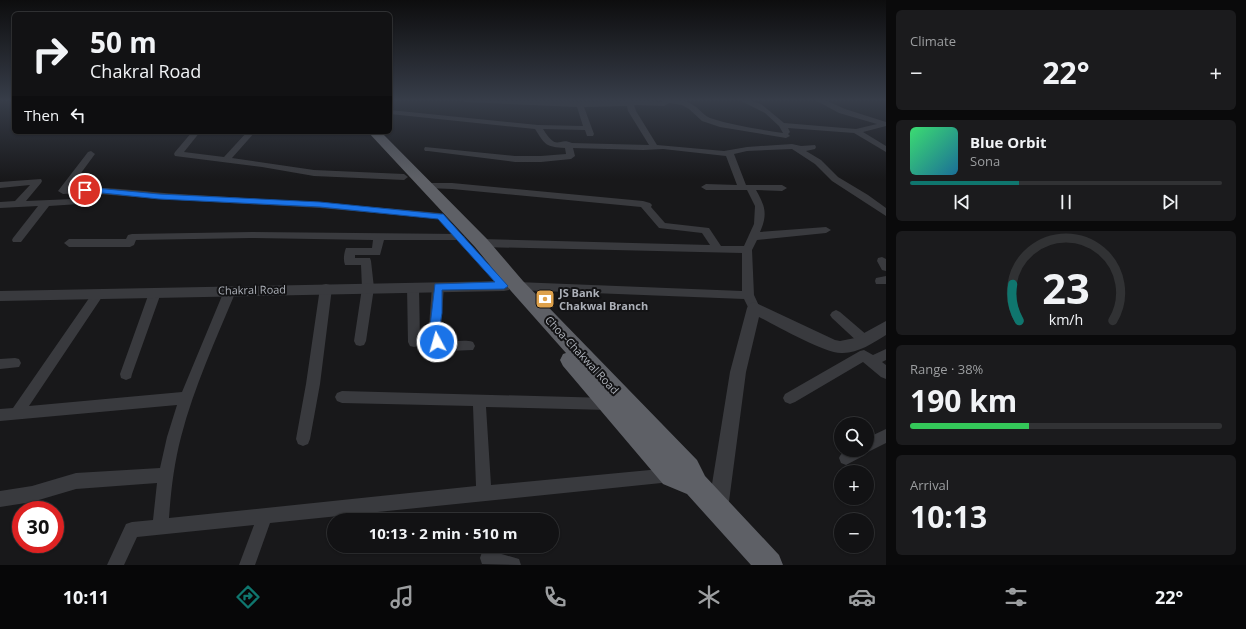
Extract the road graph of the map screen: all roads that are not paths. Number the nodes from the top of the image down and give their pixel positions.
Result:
1 (532, 126) edge
2 (587, 126) edge
3 (641, 126) edge
4 (731, 126) edge
5 (783, 126) edge
6 (799, 126) edge
7 (876, 126) edge
8 (538, 127) junction
9 (856, 131) junction
10 (194, 134) edge
11 (248, 134) edge
12 (364, 134) edge
13 (376, 134) edge
14 (786, 136) junction
15 (568, 144) junction
16 (794, 147) junction
17 (812, 147) dead end
18 (654, 148) junction
19 (428, 149) dead end
20 (886, 150) edge
21 (729, 152) junction
22 (91, 154) dead end
23 (226, 160) junction
24 (404, 177) junction
25 (0, 185) edge
26 (426, 185) junction
27 (706, 187) dead end
28 (746, 188) junction
29 (782, 188) dead end
30 (85, 190) junction
31 (46, 203) junction
32 (0, 204) edge
33 (18, 204) junction
34 (886, 213) edge
35 (440, 216) junction
36 (826, 230) dead end
37 (379, 237) junction
38 (460, 237) junction
39 (753, 237) junction
40 (17, 240) dead end
41 (69, 243) dead end
42 (481, 243) junction
43 (718, 249) junction
44 (747, 250) junction
45 (438, 286) junction
46 (511, 286) junction
47 (413, 287) junction
48 (326, 288) junction
49 (368, 288) junction
50 (230, 291) junction
51 (156, 293) junction
52 (98, 294) junction
53 (0, 296) edge
54 (751, 302) junction
55 (836, 315) dead end
56 (886, 327) edge
57 (864, 340) junction
58 (360, 341) dead end
59 (414, 342) dead end
60 (469, 346) dead end
61 (886, 354) edge
62 (872, 361) junction
63 (15, 363) dead end
64 (0, 364) edge
65 (886, 373) edge
66 (126, 374) dead end
67 (342, 397) dead end
68 (187, 398) junction
69 (790, 398) dead end
70 (479, 400) junction
71 (609, 404) junction
72 (17, 413) junction
73 (0, 415) edge
74 (886, 436) edge
75 (303, 439) dead end
76 (874, 442) edge
77 (167, 475) junction
78 (672, 475) junction
79 (696, 485) junction
80 (484, 493) junction
81 (0, 499) edge
82 (718, 509) junction
83 (265, 516) junction
84 (160, 528) junction
85 (488, 558) dead end
86 (115, 565) edge
87 (247, 565) edge
88 (513, 565) edge
89 (769, 565) edge

1 - 8 street
2 - 8 street
3 - 18 street
4 - 14 street
5 - 14 street
6 - 9 street
7 - 9 street
8 - 15 street
9 - 20 street
10 - 23 street
11 - 23 street
12 - 24 highway
13 - 26 highway, Choa-Chakwal Road
14 - 16 street
15 - 18 street
15 - 19 street
16 - 17 street
16 - 21 street
16 - 34 street
18 - 21 street
21 - 28 street
22 - 30 street
23 - 24 street
24 - 35 highway
25 - 33 street
26 - 42 highway, Choa-Chakwal Road
26 - 43 street
27 - 28 street
28 - 29 street
28 - 39 street
30 - 31 street
30 - 35 street
31 - 33 street
31 - 40 street
32 - 33 street
35 - 38 highway
36 - 39 street
37 - 38 street
37 - 41 street
37 - 49 street
38 - 46 highway
39 - 44 street
42 - 43 street
42 - 46 highway, Choa-Chakwal Road
43 - 44 street
44 - 54 street
45 - 46 street, Chakral Road
45 - 47 street, Chakral Road
45 - 60 street
46 - 54 street
46 - 71 highway
46 - 79 highway, Choa-Chakwal Road
47 - 49 street, Chakral Road
47 - 59 street
48 - 49 street, Chakral Road
48 - 50 street, Chakral Road
48 - 75 street
49 - 58 street
50 - 51 street, Chakral Road
50 - 68 street
51 - 52 street, Chakral Road
51 - 66 street
52 - 53 street, Chakral Road
52 - 72 street
54 - 57 street
54 - 82 street
55 - 57 street
56 - 57 street
61 - 62 street
62 - 65 street
62 - 69 street
63 - 64 street
67 - 70 street
68 - 72 street
68 - 77 street
70 - 71 street
70 - 80 street
71 - 78 highway
72 - 73 street
74 - 76 street
77 - 81 street
77 - 84 street
78 - 79 highway
78 - 80 street
79 - 82 highway, Choa-Chakwal Road
80 - 83 street
82 - 89 highway, Choa-Chakwal Road
83 - 84 street
83 - 87 street
84 - 86 street
85 - 88 street

